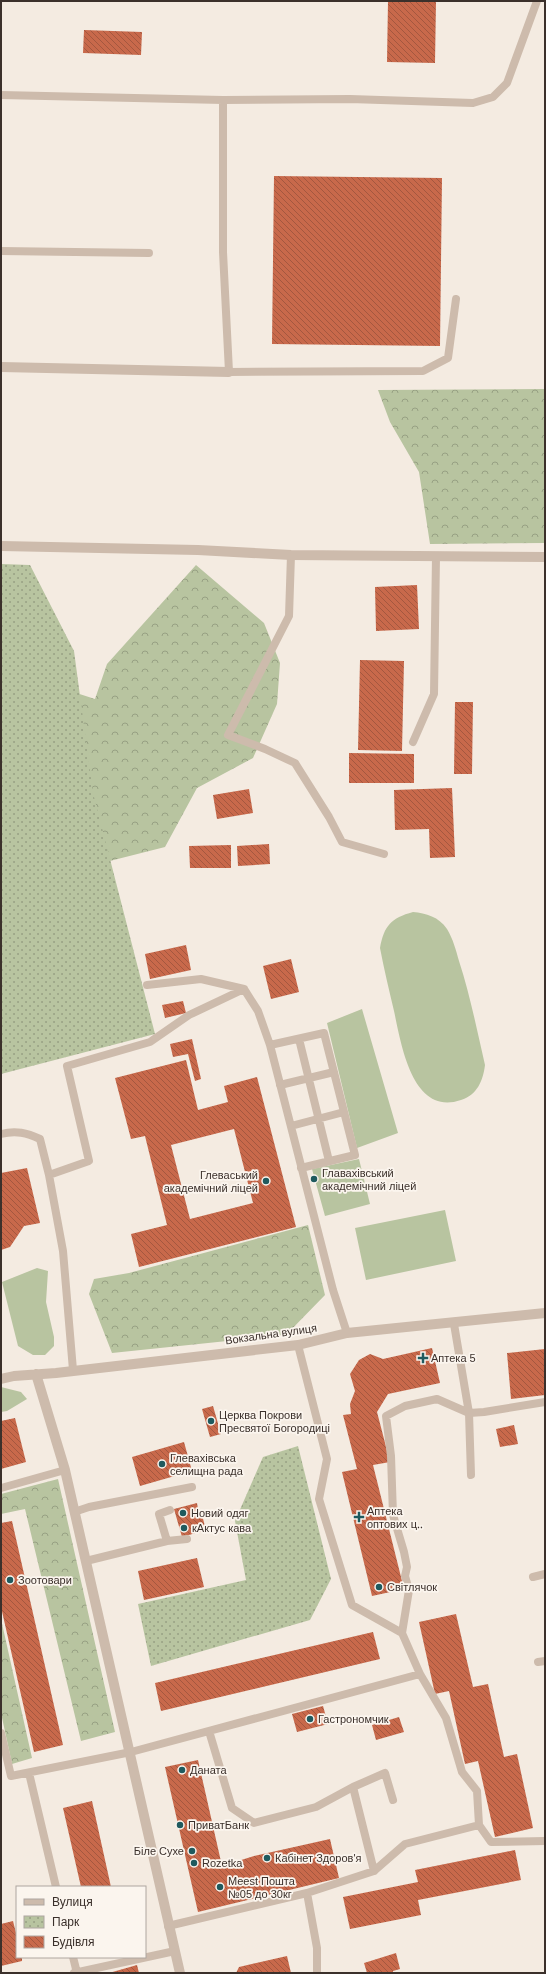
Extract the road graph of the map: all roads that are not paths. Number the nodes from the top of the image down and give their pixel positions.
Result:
1 (537, 1) edge
2 (1, 95) edge
3 (223, 100) junction
4 (1, 251) edge
5 (149, 253) dead end
6 (456, 299) dead end
7 (1, 367) edge
8 (229, 372) junction
9 (1, 546) edge
10 (291, 555) junction
11 (436, 556) junction
12 (545, 557) edge
13 (413, 742) dead end
14 (384, 854) dead end
15 (147, 985) dead end
16 (244, 989) junction
17 (299, 1039) junction
18 (270, 1045) junction
19 (334, 1072) junction
20 (309, 1078) junction
21 (280, 1085) junction
22 (344, 1112) junction
23 (319, 1119) junction
24 (291, 1126) junction
25 (1, 1134) edge
26 (329, 1161) junction
27 (301, 1168) junction
28 (50, 1175) junction
29 (545, 1313) edge
30 (454, 1324) junction
31 (347, 1333) junction
32 (298, 1345) junction
33 (73, 1370) junction
34 (36, 1374) junction
35 (1, 1379) edge
36 (545, 1402) edge
37 (469, 1413) junction
38 (65, 1470) junction
39 (471, 1475) dead end
40 (192, 1487) dead end
41 (1, 1488) edge
42 (170, 1510) dead end
43 (74, 1512) junction
44 (187, 1539) dead end
45 (167, 1541) junction
46 (86, 1561) junction
47 (545, 1574) edge
48 (533, 1577) dead end
49 (402, 1632) junction
50 (420, 1674) junction
51 (209, 1731) junction
52 (1, 1733) edge
53 (131, 1752) junction
54 (29, 1773) junction
55 (353, 1787) junction
56 (393, 1800) dead end
57 (480, 1824) junction
58 (545, 1841) edge
59 (374, 1871) junction
60 (56, 1886) edge
61 (307, 1893) junction
62 (168, 1926) junction
63 (175, 1951) junction
64 (146, 1957) edge
65 (73, 1958) edge
66 (144, 1958) edge
67 (76, 1973) edge
68 (180, 1973) edge
69 (317, 1973) edge

1 - 3 lane
2 - 3 lane
3 - 8 lane
4 - 5 lane
6 - 8 lane
7 - 8 street
9 - 10 street
10 - 11 street
10 - 14 lane
11 - 12 street
11 - 13 lane
15 - 16 lane
16 - 18 lane
16 - 28 lane
17 - 18 lane
17 - 19 lane
17 - 20 lane
18 - 21 lane
19 - 20 lane
19 - 22 lane
20 - 21 lane
20 - 23 lane
21 - 24 lane
22 - 23 lane
22 - 26 lane
23 - 24 lane
23 - 26 lane
24 - 27 lane
25 - 28 lane
26 - 27 lane
27 - 31 lane
28 - 33 lane
29 - 30 street, Вокзальна вулиця
30 - 31 street, Вокзальна вулиця
30 - 37 lane
31 - 32 street, Вокзальна вулиця
32 - 33 street, Вокзальна вулиця
32 - 49 lane
33 - 34 street, Вокзальна вулиця
34 - 35 street, Вокзальна вулиця
34 - 38 street
36 - 37 lane
37 - 39 lane
37 - 49 lane
38 - 41 lane
38 - 43 street
40 - 43 lane
42 - 45 lane
43 - 46 street
44 - 45 lane
45 - 46 lane
46 - 53 street
47 - 48 lane
49 - 50 lane
50 - 51 lane
50 - 57 lane
51 - 53 lane
51 - 55 lane
52 - 54 lane
53 - 54 lane
53 - 62 street
54 - 60 lane
55 - 56 lane
55 - 59 lane
57 - 58 lane
57 - 59 lane
59 - 61 lane
61 - 62 lane
61 - 69 lane
62 - 63 street
63 - 64 lane
63 - 68 street
65 - 67 lane
66 - 67 lane

